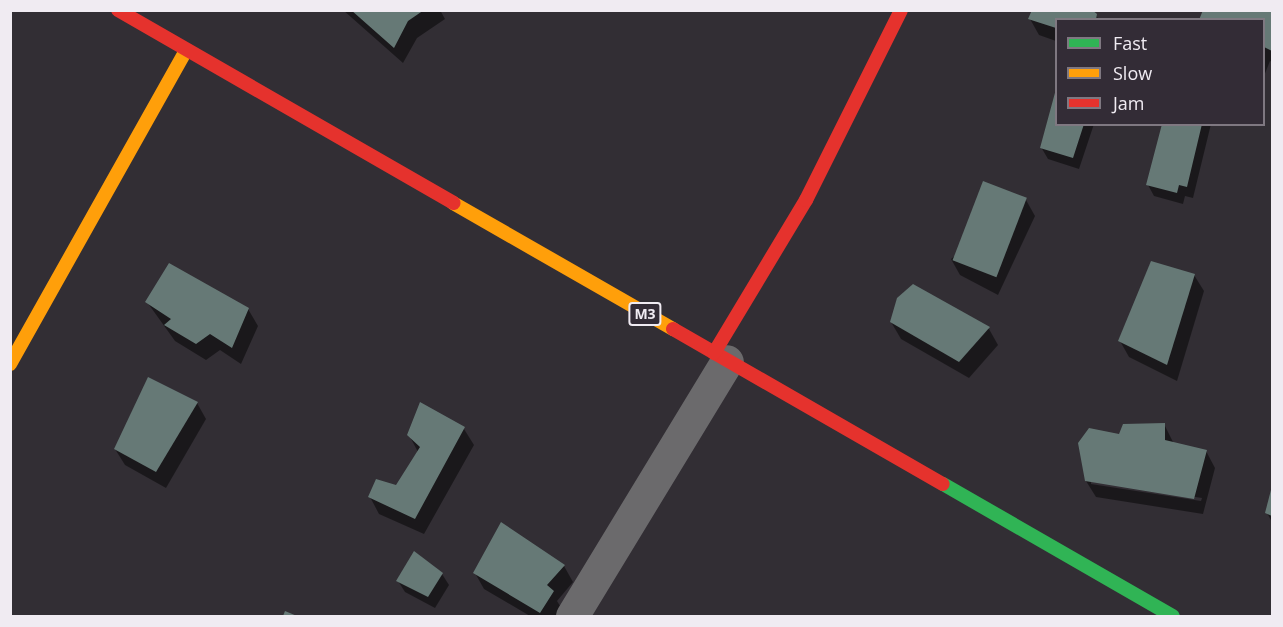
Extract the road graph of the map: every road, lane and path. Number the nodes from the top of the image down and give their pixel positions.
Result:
1 (118, 10) edge
2 (901, 10) edge
3 (186, 50) junction
4 (720, 357) junction
5 (10, 364) edge
6 (572, 616) edge
7 (1173, 616) edge

1 - 3 main road, M3
2 - 4 main road
3 - 4 main road, M3
3 - 5 main road
4 - 6 street
4 - 7 main road, M3

